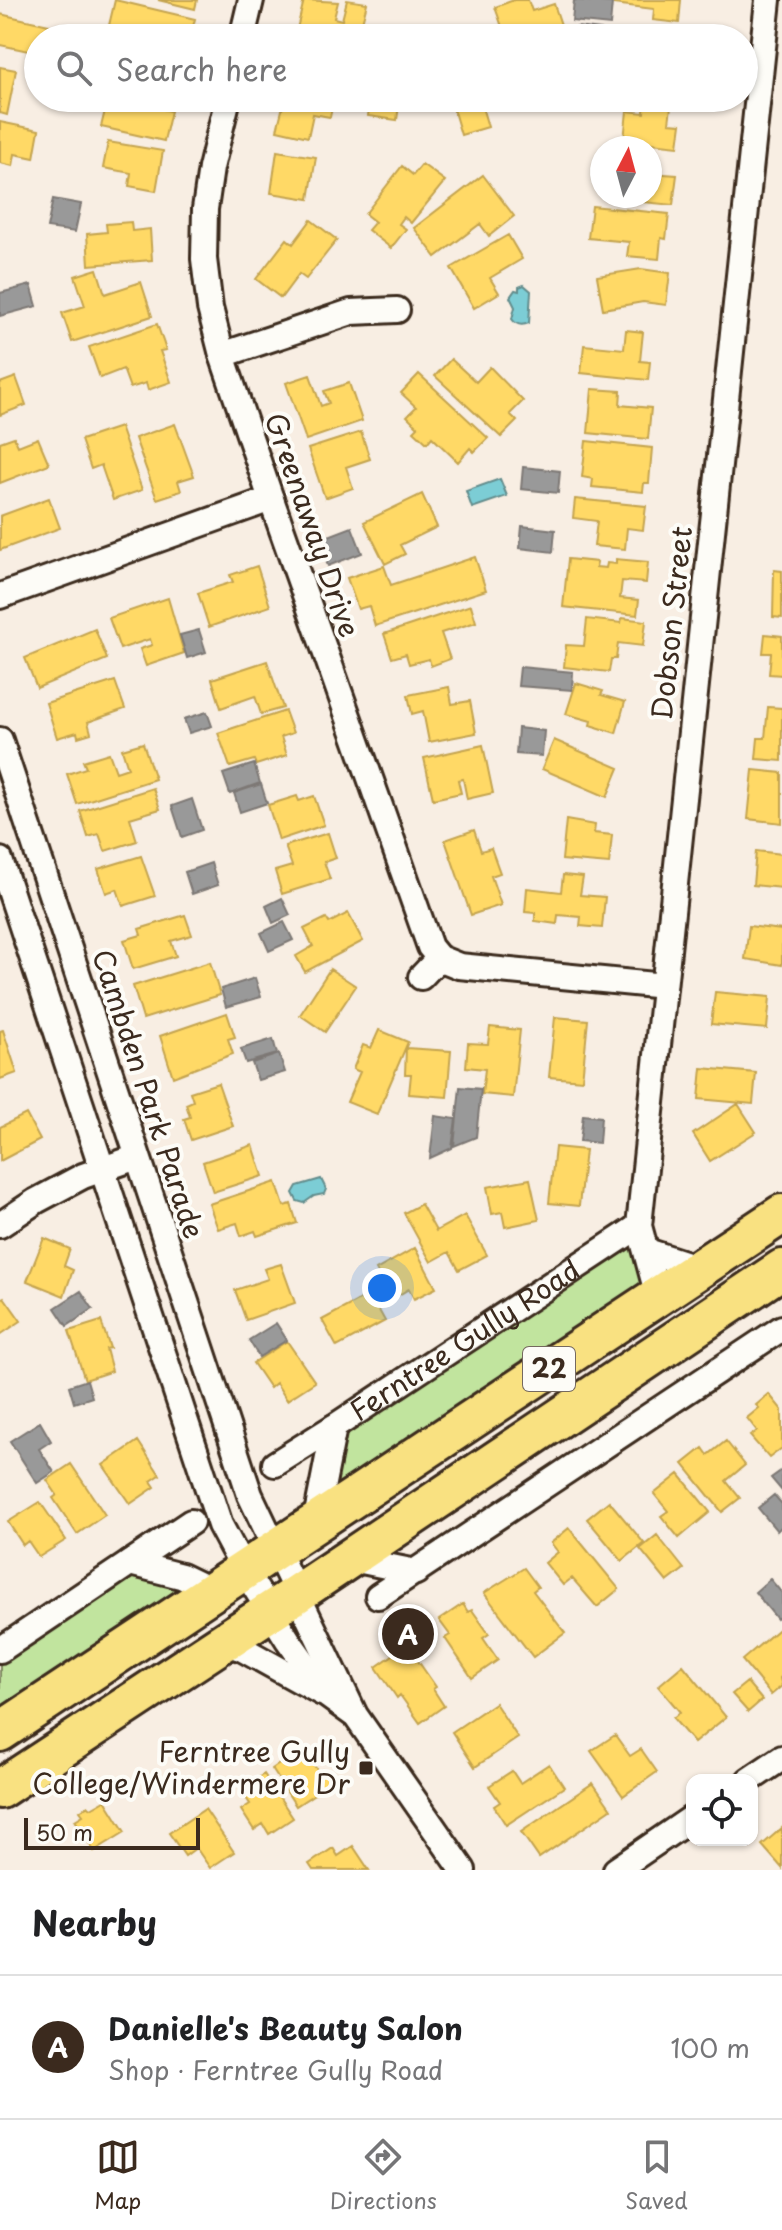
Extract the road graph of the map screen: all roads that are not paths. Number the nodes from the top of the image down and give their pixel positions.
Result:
1 (251, 0) edge
2 (768, 0) edge
3 (245, 24) edge
4 (758, 95) edge
5 (225, 112) edge
6 (756, 112) edge
7 (397, 310) dead end
8 (222, 355) junction
9 (271, 499) junction
10 (0, 596) edge
11 (0, 740) edge
12 (0, 860) edge
13 (439, 958) junction
14 (421, 977) dead end
15 (664, 986) junction
16 (137, 1157) junction
17 (101, 1169) junction
18 (782, 1214) edge
19 (0, 1225) edge
20 (639, 1226) junction
21 (647, 1251) junction
22 (699, 1268) junction
23 (782, 1269) edge
24 (658, 1296) junction
25 (782, 1328) edge
26 (334, 1427) junction
27 (275, 1464) dead end
28 (240, 1467) junction
29 (206, 1483) junction
30 (191, 1522) dead end
31 (315, 1524) junction
32 (275, 1549) junction
33 (347, 1558) junction
34 (130, 1563) junction
35 (244, 1570) junction
36 (416, 1572) junction
37 (212, 1591) junction
38 (378, 1596) dead end
39 (284, 1602) junction
40 (219, 1644) junction
41 (0, 1650) edge
42 (328, 1696) junction
43 (355, 1715) junction
44 (0, 1732) edge
45 (782, 1758) edge
46 (758, 1774) edge
47 (0, 1789) edge
48 (686, 1822) edge
49 (463, 1870) edge
50 (616, 1870) edge

1 - 3 street
2 - 4 street, Dobson Street
5 - 8 street, Greenaway Drive
6 - 15 street, Dobson Street
7 - 8 street
8 - 9 street, Greenaway Drive
9 - 10 street
9 - 13 street, Greenaway Drive
11 - 16 street, Cambden Park Parade
12 - 17 street
13 - 14 street
13 - 15 street
15 - 20 street, Dobson Street
16 - 17 street
16 - 28 street, Cambden Park Parade
17 - 19 street
17 - 29 street
18 - 22 main road, 22
20 - 21 street, Dobson Street
20 - 26 street, Ferntree Gully Road
21 - 22 street
21 - 24 street, Dobson Street
22 - 24 main road, 22
23 - 33 main road, 22
24 - 31 main road, 22
25 - 36 street
26 - 27 street
26 - 31 street, Ferntree Gully Road
28 - 29 street
28 - 32 street, Cambden Park Parade
29 - 35 street
30 - 34 street
31 - 32 main road, 22
32 - 35 main road, 22
32 - 39 street, Cambden Park Parade
33 - 36 street
33 - 39 main road, 22
34 - 37 street
34 - 41 street
35 - 37 main road, 22
35 - 39 street
36 - 38 street
37 - 44 main road, 22
39 - 40 main road, 22
39 - 42 street
39 - 43 street
40 - 42 street
40 - 47 main road, 22
42 - 43 street
43 - 49 street
45 - 46 street
48 - 50 street

